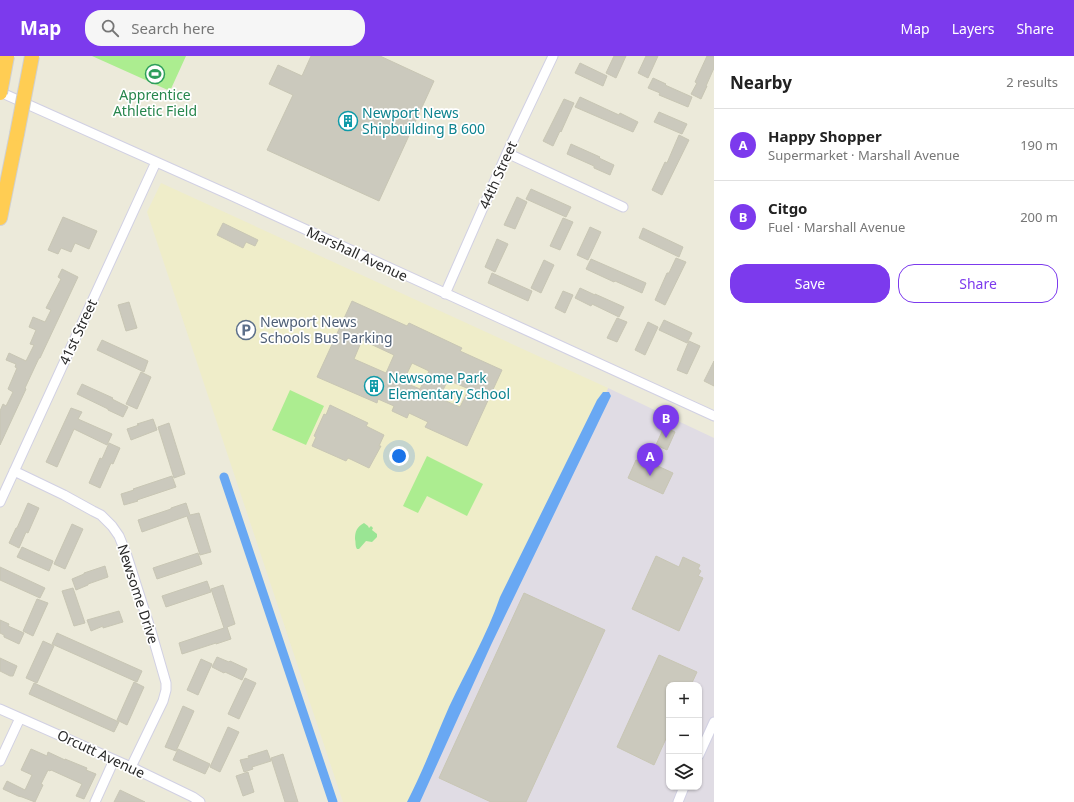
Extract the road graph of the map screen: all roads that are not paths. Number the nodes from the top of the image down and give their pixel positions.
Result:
1 (7, 56) edge
2 (32, 56) edge
3 (553, 56) edge
4 (0, 92) edge
5 (507, 153) junction
6 (156, 162) junction
7 (623, 207) dead end
8 (0, 218) edge
9 (444, 294) junction
10 (714, 416) edge
11 (14, 471) junction
12 (0, 502) edge
13 (0, 709) edge
14 (20, 718) junction
15 (714, 722) edge
16 (699, 754) edge
17 (114, 760) junction
18 (0, 761) edge
19 (131, 767) junction
20 (683, 790) edge
21 (95, 802) edge
22 (200, 802) edge
23 (678, 802) edge

1 - 4 highway, bridge
2 - 8 highway, bridge
3 - 5 street, 44th Street
4 - 6 street, Marshall Avenue
5 - 7 street
5 - 9 street, 44th Street
6 - 9 street, Marshall Avenue
6 - 11 street, 41st Street
9 - 10 street, Marshall Avenue
11 - 12 street, 41st Street
11 - 19 street, Newsome Drive
13 - 14 street, Orcutt Avenue
14 - 17 street, Orcutt Avenue
14 - 18 street
15 - 16 street
17 - 19 street, Orcutt Avenue
17 - 21 street
19 - 22 street, Orcutt Avenue
20 - 23 street

